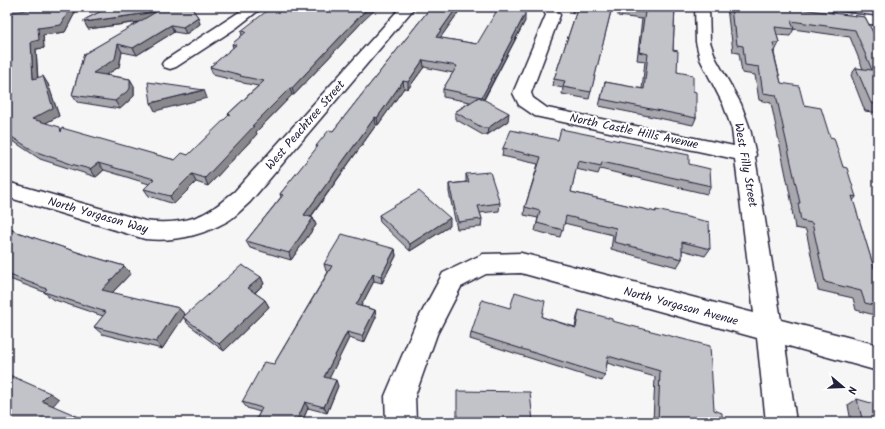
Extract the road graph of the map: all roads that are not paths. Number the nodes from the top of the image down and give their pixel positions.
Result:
1 (60, 7) edge
2 (256, 7) edge
3 (408, 7) edge
4 (548, 7) edge
5 (702, 7) edge
6 (826, 14) edge
7 (7, 15) edge
8 (878, 21) edge
9 (170, 64) dead end
10 (746, 155) junction
11 (7, 189) edge
12 (191, 228) joint
13 (770, 330) junction
14 (878, 358) edge
15 (401, 422) edge
16 (781, 422) edge

1 - 7 street
2 - 9 street
3 - 12 street, West Peachtree Street
4 - 10 street, North Castle Hills Avenue
5 - 10 street, West Filly Street
6 - 8 street
10 - 13 street, West Filly Street
11 - 12 street, North Yorgason Way
13 - 14 street, North Yorgason Avenue
13 - 15 street, North Yorgason Avenue
13 - 16 street, West Filly Street

